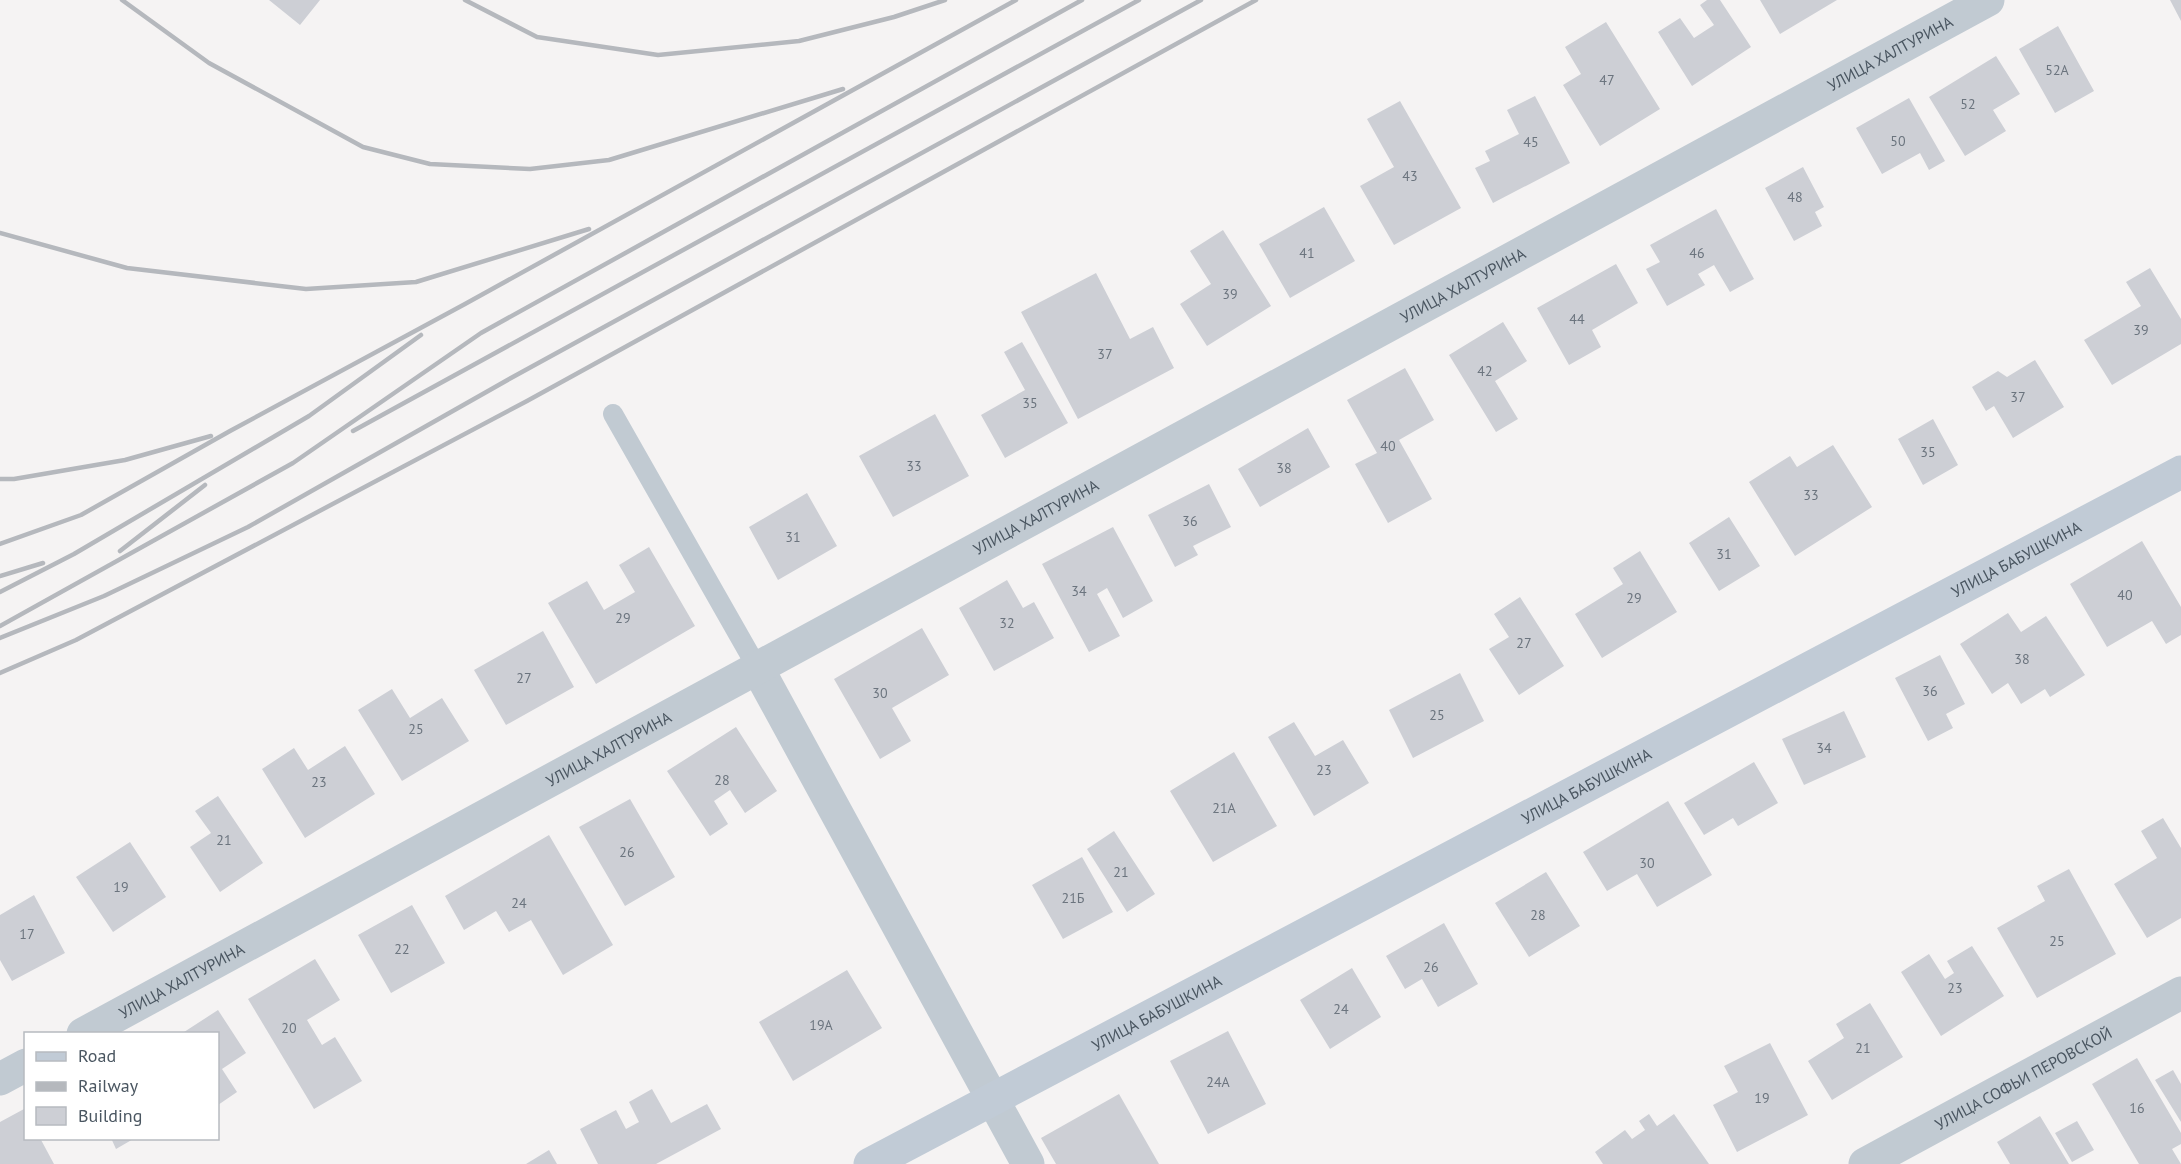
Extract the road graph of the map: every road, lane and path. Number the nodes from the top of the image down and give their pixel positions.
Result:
1 (1988, 0) edge
2 (613, 414) dead end
3 (2181, 472) edge
4 (758, 669) junction
5 (2181, 993) edge
6 (87, 1032) edge
7 (24, 1066) edge
8 (0, 1079) edge
9 (993, 1100) junction
10 (870, 1164) edge
11 (1028, 1164) edge
12 (1865, 1164) edge

1 - 4 street, УЛИЦА ХАЛТУРИНА
2 - 4 lane
3 - 9 street, УЛИЦА БАБУШКИНА
4 - 6 street, УЛИЦА ХАЛТУРИНА
4 - 9 street
5 - 12 street, УЛИЦА СОФЬИ ПЕРОВСКОЙ
7 - 8 street
9 - 10 street, УЛИЦА БАБУШКИНА
9 - 11 street

